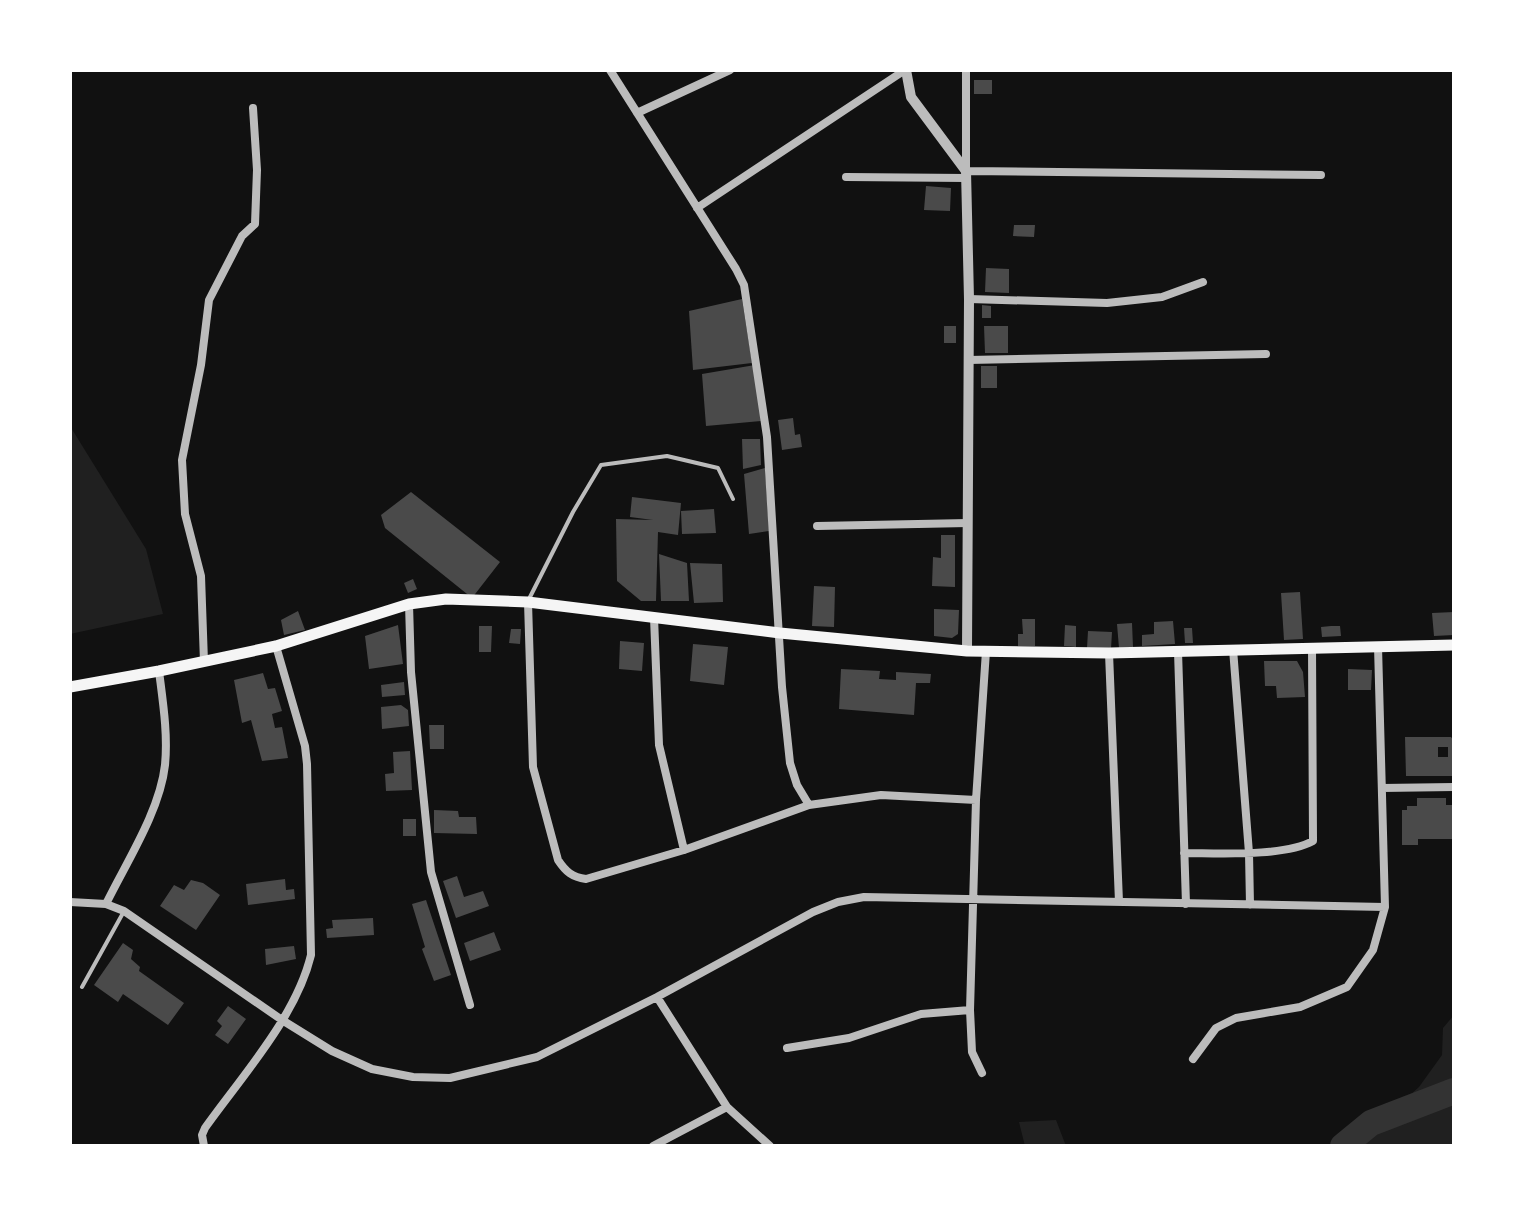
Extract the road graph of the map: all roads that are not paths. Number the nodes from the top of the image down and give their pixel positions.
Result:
1 (610, 70) edge
2 (730, 70) edge
3 (905, 70) edge
4 (966, 70) edge
5 (253, 108) dead end
6 (637, 113) junction
7 (966, 174) junction
8 (1321, 175) dead end
9 (846, 177) dead end
10 (697, 208) junction
11 (1203, 282) dead end
12 (969, 299) junction
13 (1266, 354) dead end
14 (968, 360) junction
15 (733, 499) dead end
16 (968, 523) junction
17 (817, 526) dead end
18 (528, 602) junction
19 (409, 604) junction
20 (654, 617) junction
21 (780, 633) junction
22 (1454, 645) edge
23 (276, 646) junction
24 (1378, 646) junction
25 (1312, 647) junction
26 (1233, 649) junction
27 (967, 651) junction
28 (986, 651) junction
29 (1178, 651) junction
30 (1109, 653) junction
31 (204, 662) junction
32 (159, 671) junction
33 (70, 687) edge
34 (1454, 787) edge
35 (1382, 788) junction
36 (976, 800) junction
37 (809, 805) junction
38 (684, 850) junction
39 (1184, 853) junction
40 (1249, 853) junction
41 (973, 900) junction
42 (70, 902) edge
43 (1119, 902) junction
44 (106, 904) junction
45 (1186, 904) junction
46 (1250, 905) junction
47 (1385, 907) junction
48 (124, 911) junction
49 (82, 987) dead end
50 (657, 997) junction
51 (470, 1005) dead end
52 (970, 1010) junction
53 (282, 1020) junction
54 (787, 1048) dead end
55 (1193, 1059) dead end
56 (982, 1073) dead end
57 (727, 1107) junction
58 (204, 1146) edge
59 (653, 1146) edge
60 (770, 1146) edge

1 - 6 street
2 - 6 street
3 - 7 street
3 - 10 street
4 - 7 street
5 - 31 street
6 - 10 street
7 - 8 street
7 - 9 street
7 - 12 street
10 - 21 street
11 - 12 street
12 - 14 street
13 - 14 street
14 - 16 street
15 - 18 lane
16 - 17 street
16 - 27 street
18 - 19 main road
18 - 20 main road
18 - 38 street
19 - 23 main road
19 - 51 street
20 - 21 main road
20 - 38 street
21 - 27 main road
21 - 37 street
22 - 24 main road
23 - 31 main road
23 - 53 street
24 - 25 main road
24 - 35 street
25 - 26 main road
25 - 40 street
26 - 29 main road
26 - 40 street
27 - 28 main road
28 - 30 main road
28 - 36 street
29 - 30 main road
29 - 39 street
30 - 43 street
31 - 32 main road
32 - 33 main road
32 - 44 street
34 - 35 street
35 - 47 street
36 - 37 street
36 - 41 street
37 - 38 street
39 - 40 street
39 - 45 street
40 - 46 street
41 - 43 street
41 - 50 street
41 - 52 street
42 - 44 street
43 - 45 street
44 - 48 street
45 - 46 street
46 - 47 street
47 - 55 street
48 - 49 lane
48 - 53 street
50 - 53 street
50 - 57 street
52 - 54 street
52 - 56 street
53 - 58 street
57 - 59 street
57 - 60 street

